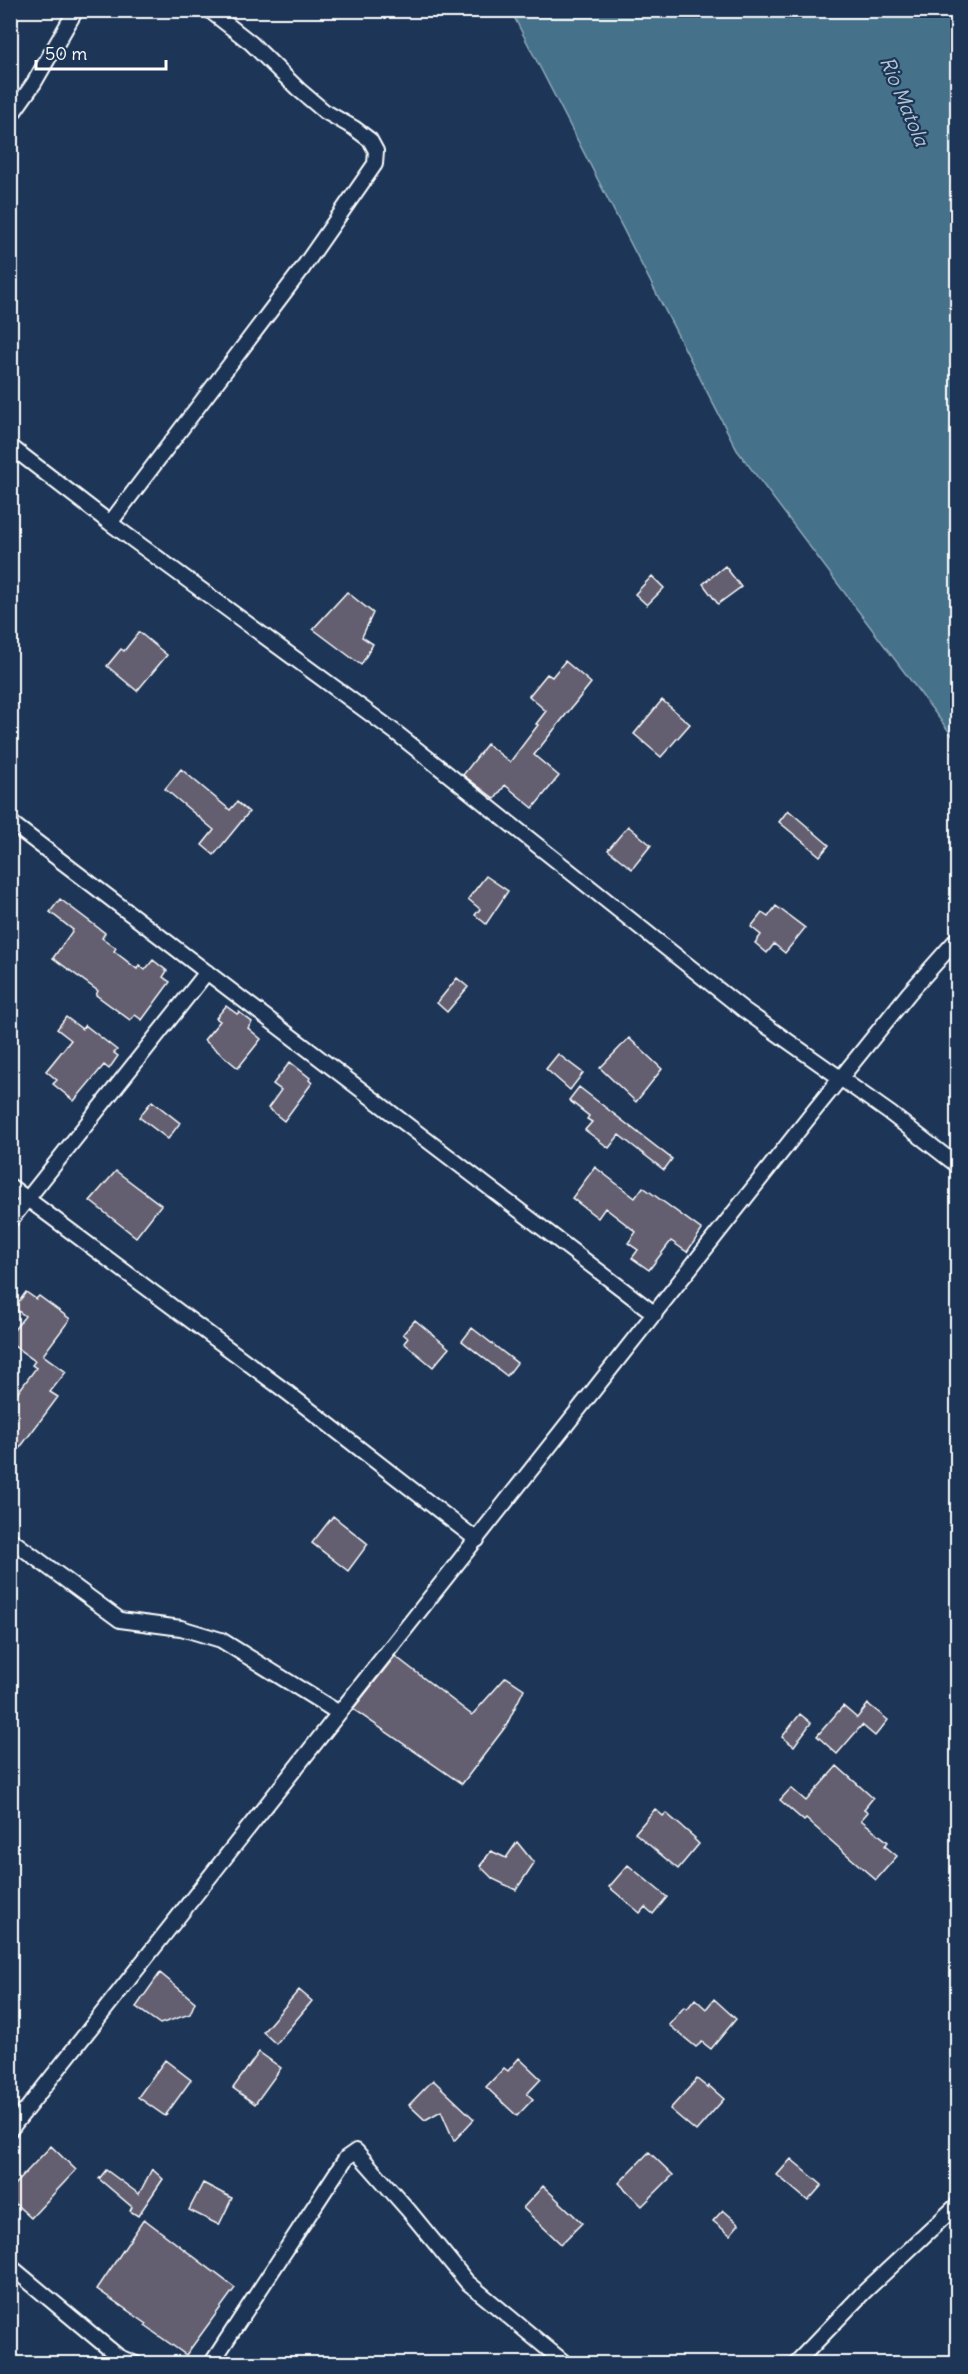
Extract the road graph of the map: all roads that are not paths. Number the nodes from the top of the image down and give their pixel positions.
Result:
1 (76, 10) edge
2 (209, 10) edge
3 (10, 117) edge
4 (10, 446) edge
5 (110, 523) junction
6 (10, 822) edge
7 (957, 938) edge
8 (207, 972) junction
9 (841, 1078) junction
10 (957, 1166) edge
11 (10, 1186) edge
12 (28, 1200) junction
13 (10, 1221) edge
14 (655, 1314) junction
15 (10, 1539) edge
16 (477, 1540) junction
17 (339, 1713) junction
18 (10, 2130) edge
19 (957, 2204) edge
20 (10, 2266) edge
21 (117, 2360) edge
22 (136, 2364) edge
23 (211, 2364) edge
24 (566, 2364) edge
25 (795, 2364) edge

1 - 3 street
2 - 5 street
4 - 5 street
5 - 9 street
6 - 8 street
7 - 9 street
8 - 12 street
8 - 14 street
9 - 10 street
9 - 14 street
11 - 12 street
12 - 13 street
12 - 16 street
14 - 16 street
15 - 17 street
16 - 17 street
17 - 18 street
19 - 25 street
20 - 21 street
21 - 22 street
23 - 24 street

